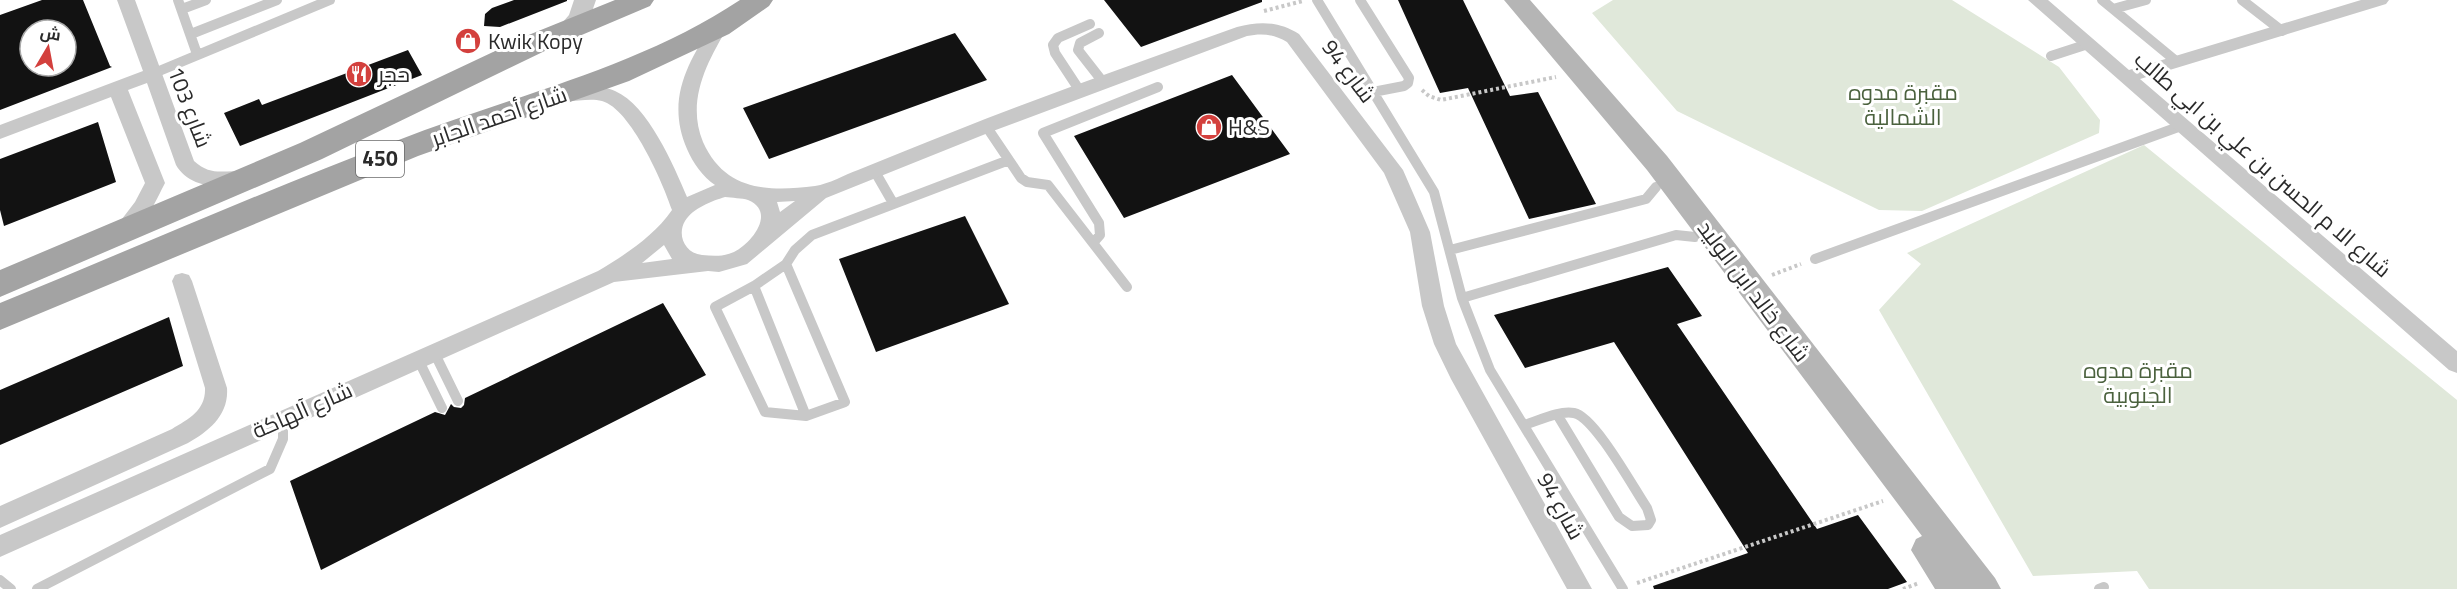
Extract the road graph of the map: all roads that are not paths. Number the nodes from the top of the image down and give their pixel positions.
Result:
1 (126, 0) edge
2 (206, 0) edge
3 (277, 0) edge
4 (330, 0) edge
5 (585, 0) edge
6 (1317, 0) edge
7 (1360, 0) edge
8 (1502, 0) edge
9 (1516, 0) edge
10 (2037, 0) edge
11 (2102, 0) edge
12 (2146, 0) edge
13 (2242, 0) edge
14 (2380, 0) edge
15 (633, 1) edge
16 (754, 2) edge
17 (180, 5) edge
18 (2113, 9) junction
19 (1090, 24) dead end
20 (719, 27) junction
21 (567, 30) junction
22 (2282, 31) junction
23 (1099, 33) dead end
24 (191, 34) junction
25 (2088, 44) junction
26 (197, 54) junction
27 (2051, 56) dead end
28 (2176, 61) junction
29 (152, 74) junction
30 (474, 75) junction
31 (2126, 77) junction
32 (1103, 82) junction
33 (117, 87) junction
34 (1158, 87) dead end
35 (1080, 91) junction
36 (1374, 93) junction
37 (562, 95) junction
38 (502, 115) junction
39 (986, 126) junction
40 (2181, 126) junction
41 (0, 132) edge
42 (1009, 160) junction
43 (874, 170) junction
44 (250, 177) junction
45 (1656, 187) junction
46 (743, 191) junction
47 (819, 193) junction
48 (893, 203) junction
49 (678, 218) junction
50 (122, 232) junction
51 (1695, 237) junction
52 (766, 238) junction
53 (1093, 243) junction
54 (1450, 250) junction
55 (1815, 259) road end
56 (786, 264) junction
57 (712, 265) junction
58 (605, 277) junction
59 (182, 281) dead end
60 (0, 284) edge
61 (754, 286) junction
62 (1127, 287) dead end
63 (1462, 298) junction
64 (0, 317) edge
65 (426, 356) junction
66 (2457, 364) edge
67 (458, 401) dead end
68 (442, 408) dead end
69 (806, 416) junction
70 (1558, 416) junction
71 (283, 419) junction
72 (1524, 425) junction
73 (0, 517) edge
74 (0, 546) edge
75 (0, 580) edge
76 (1622, 588) edge
77 (1977, 588) edge
78 (11, 589) edge
79 (37, 589) edge
80 (1580, 589) edge

1 - 29 street, شارع 103
2 - 17 lane
3 - 24 lane
4 - 26 lane
5 - 21 street
6 - 36 lane
7 - 36 lane
8 - 45 main road, شارع خالد ابن الوليد
9 - 77 main road, شارع خالد ابن الوليد
10 - 25 street, شارع الا م الحسن بن علي بن ابي طالب
11 - 18 lane
12 - 18 lane
13 - 22 lane
14 - 22 street
15 - 21 main road, شارع أحمد الجابر / 450
16 - 20 main road, شارع أحمد الجابر / 450
17 - 24 lane
18 - 28 lane
19 - 35 lane
20 - 37 main road, شارع أحمد الجابر / 450
20 - 46 street
21 - 30 main road, شارع أحمد الجابر / 450
22 - 28 street
23 - 32 lane
24 - 26 lane
25 - 27 lane
25 - 31 street, شارع الا م الحسن بن علي بن ابي طالب
26 - 29 lane
28 - 31 street
29 - 33 street
29 - 44 street, شارع 103
30 - 38 main road
30 - 44 main road, شارع أحمد الجابر / 450
31 - 40 street, شارع الا م الحسن بن علي بن ابي طالب
32 - 35 street
32 - 80 street, شارع 94
33 - 41 street
33 - 50 street
34 - 53 lane
35 - 39 street
36 - 54 lane
37 - 38 main road, شارع أحمد الجابر / 450
37 - 49 street
38 - 64 main road, شارع أحمد الجابر / 450
39 - 42 lane
39 - 43 street
40 - 55 lane
40 - 66 street, شارع الا م الحسن بن علي بن ابي طالب
42 - 48 lane
42 - 53 lane
43 - 47 street
43 - 48 lane
44 - 50 main road, شارع أحمد الجابر / 450
45 - 51 main road, شارع خالد ابن الوليد
45 - 54 lane
46 - 47 street
46 - 49 street
46 - 52 street
47 - 52 street
48 - 56 lane
49 - 57 street
49 - 58 street, شارع آلهاكة
50 - 60 main road, شارع أحمد الجابر / 450
51 - 63 lane
51 - 77 main road, شارع خالد ابن الوليد
52 - 57 street
53 - 62 lane
54 - 63 lane
56 - 61 lane
56 - 69 lane
57 - 58 street, شارع آلهاكة
58 - 65 street, شارع آلهاكة
59 - 73 street
61 - 69 lane
61 - 69 lane
63 - 72 lane
65 - 67 lane
65 - 68 lane
65 - 71 street, شارع آلهاكة
70 - 70 lane
70 - 72 lane
71 - 74 street, شارع آلهاكة
71 - 79 lane
72 - 76 lane
75 - 78 lane

